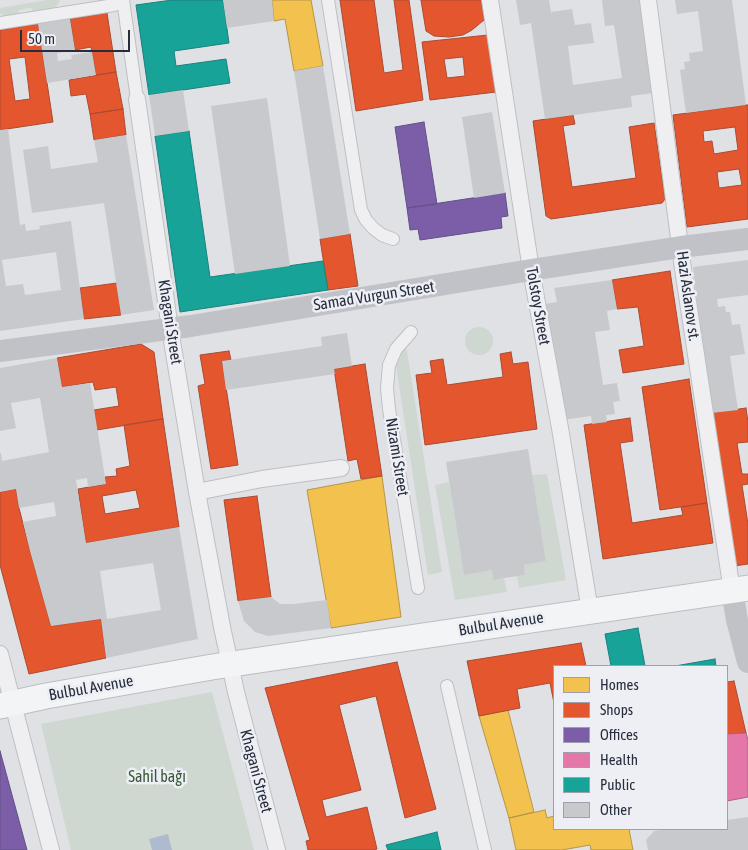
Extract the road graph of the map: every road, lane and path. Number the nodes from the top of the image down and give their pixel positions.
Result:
1 (122, 0) edge
2 (328, 0) edge
3 (490, 0) edge
4 (648, 0) edge
5 (0, 23) edge
6 (137, 99) joint
7 (393, 239) dead end
8 (748, 239) edge
9 (681, 247) junction
10 (531, 270) junction
11 (170, 329) junction
12 (411, 332) dead end
13 (0, 351) edge
14 (341, 468) dead end
15 (197, 492) junction
16 (418, 588) dead end
17 (740, 589) edge
18 (590, 611) junction
19 (0, 654) edge
20 (222, 658) junction
21 (748, 662) edge
22 (447, 686) dead end
23 (7, 704) edge
24 (50, 850) edge
25 (277, 850) edge
26 (485, 850) edge

1 - 5 street
1 - 6 street, Khagani Street
2 - 7 street
3 - 10 street, Tolstoy Street
4 - 9 street, Hazi Aslanov st.
6 - 11 street, Khagani Street
8 - 9 main road, Samad Vurgun Street
9 - 10 main road, Samad Vurgun Street
9 - 17 street, Hazi Aslanov st.
10 - 11 main road, Samad Vurgun Street
10 - 18 street, Tolstoy Street
11 - 13 main road, Samad Vurgun Street
11 - 15 street, Khagani Street
12 - 16 street, Nizami Street
14 - 15 street
15 - 20 street, Khagani Street
17 - 18 main road, Bulbul Avenue
17 - 21 main road
18 - 20 main road, Bulbul Avenue
19 - 23 street
20 - 23 main road, Bulbul Avenue
20 - 25 street, Khagani Street
22 - 26 street
23 - 24 street

